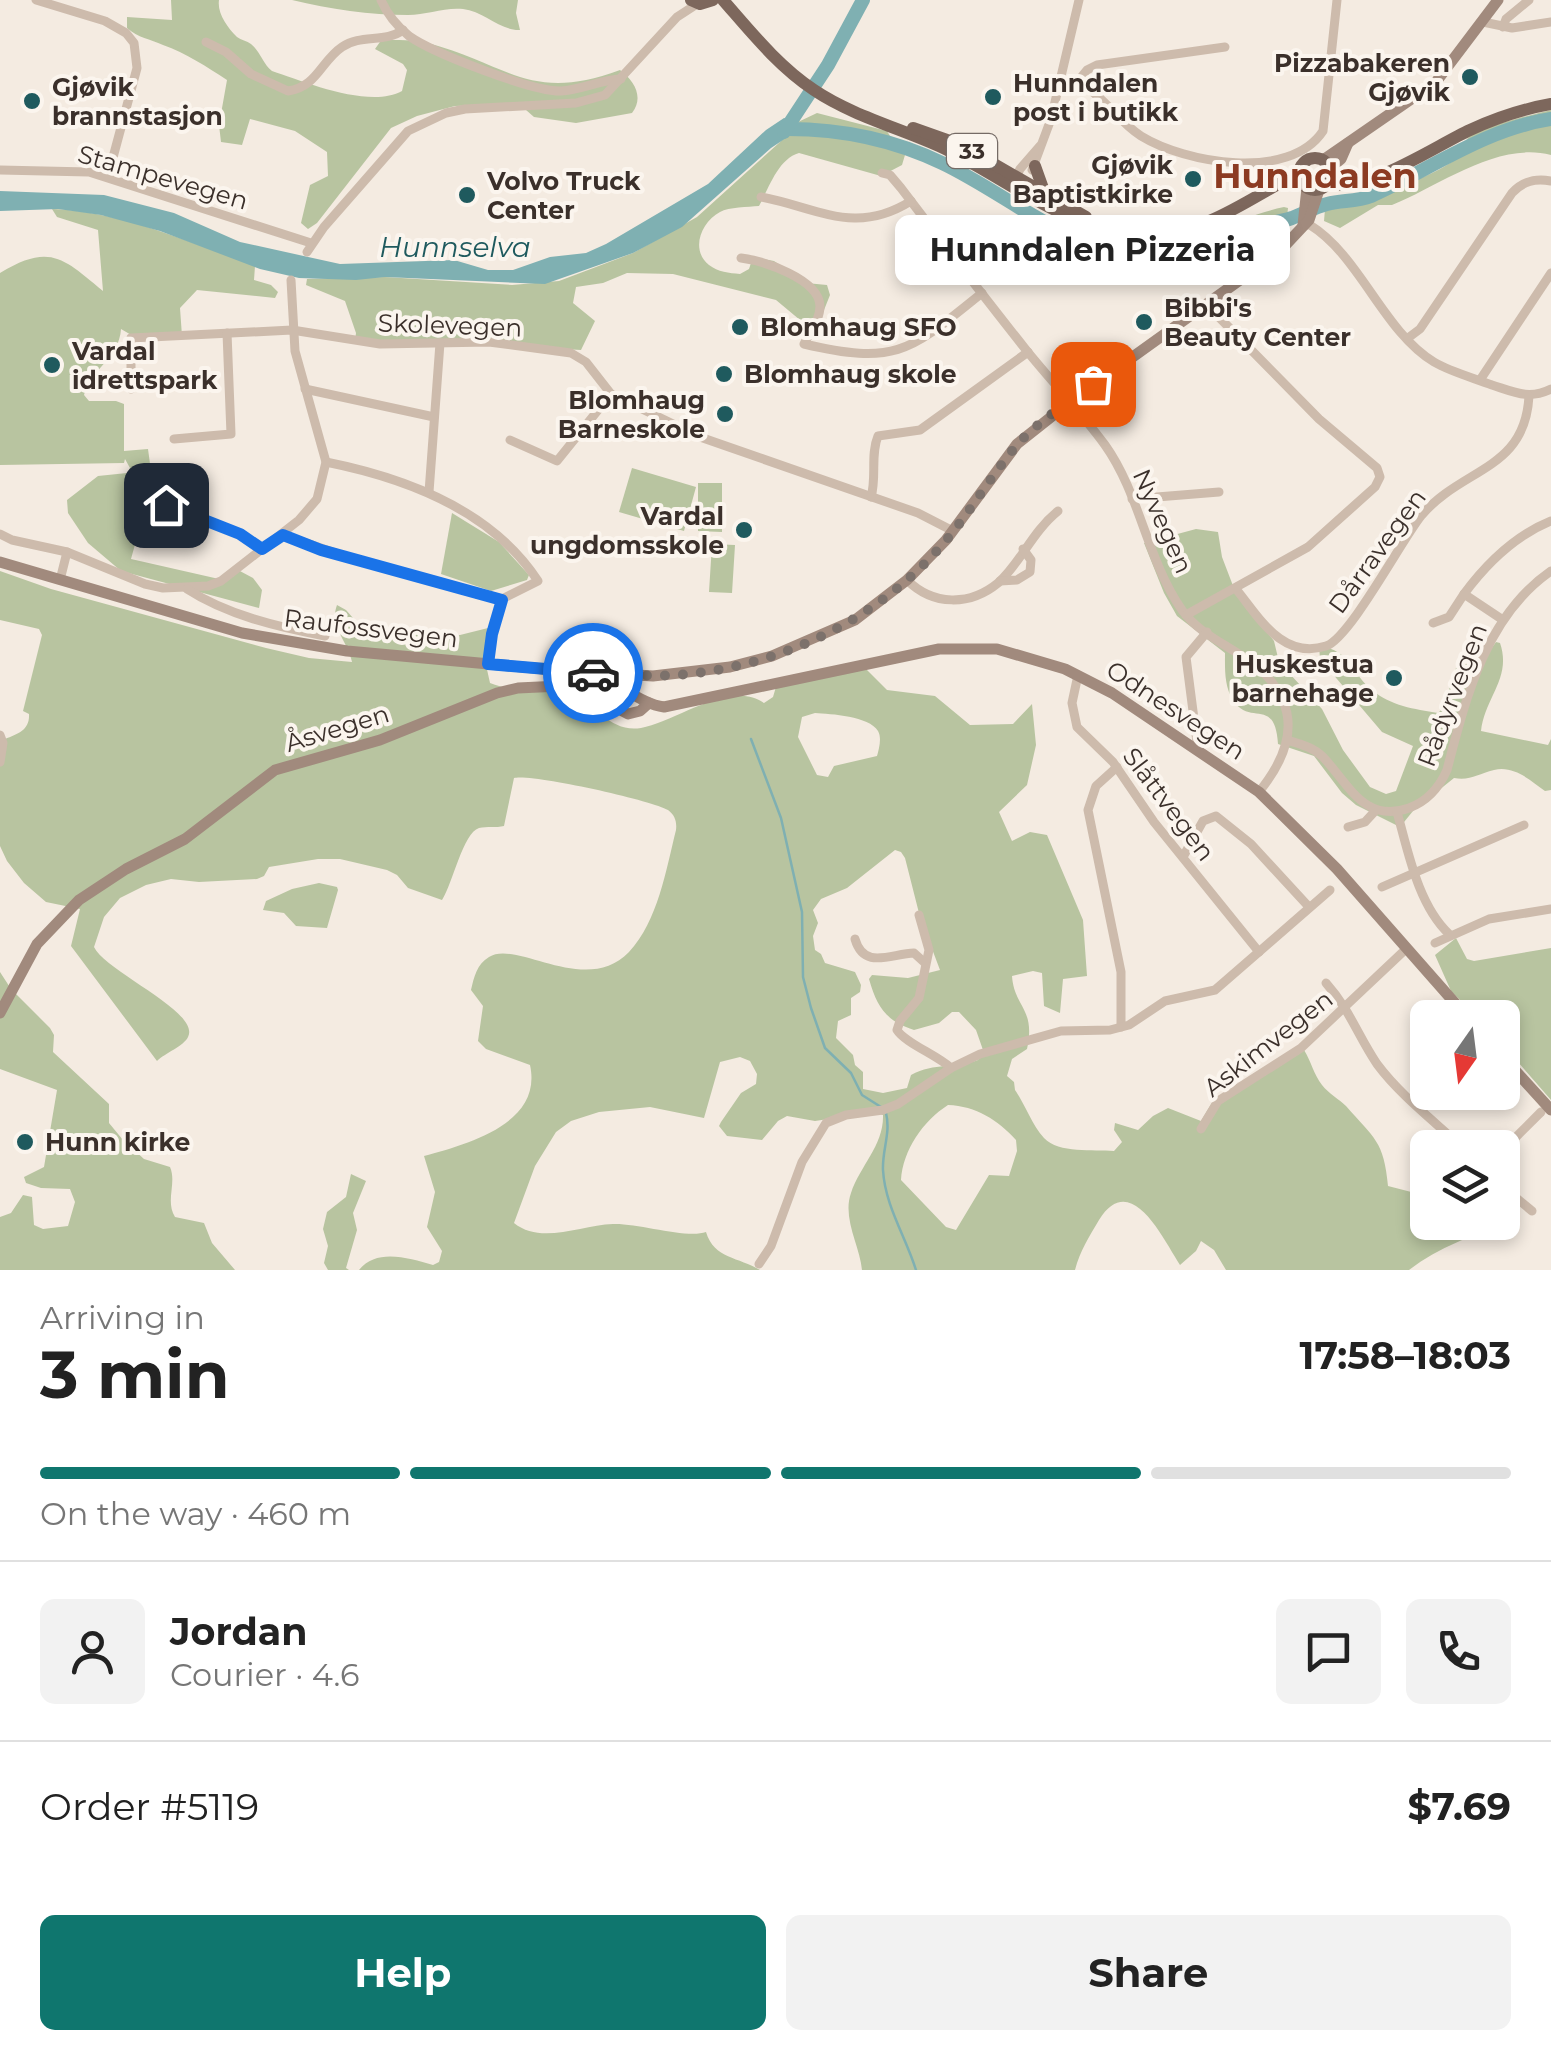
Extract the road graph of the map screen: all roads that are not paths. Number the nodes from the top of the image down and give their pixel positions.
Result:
1 (36, 0) edge
2 (1079, 0) edge
3 (1336, 0) edge
4 (1498, 0) edge
5 (1529, 0) edge
6 (703, 1) edge
7 (382, 3) edge
8 (1482, 22) junction
9 (1551, 22) edge
10 (1503, 26) junction
11 (403, 30) junction
12 (206, 42) dead end
13 (1225, 48) dead end
14 (621, 79) junction
15 (1060, 79) junction
16 (1079, 80) junction
17 (1551, 104) edge
18 (1042, 144) junction
19 (1035, 166) junction
20 (0, 170) edge
21 (882, 173) dead end
22 (108, 176) junction
23 (1317, 178) junction
24 (1017, 181) junction
25 (1551, 181) edge
26 (1045, 194) junction
27 (762, 197) dead end
28 (910, 201) junction
29 (1304, 225) junction
30 (1115, 230) junction
31 (742, 258) dead end
32 (1551, 274) edge
33 (291, 280) dead end
34 (982, 293) junction
35 (1206, 304) junction
36 (292, 330) junction
37 (227, 333) junction
38 (1408, 338) junction
39 (440, 343) junction
40 (1028, 352) junction
41 (1480, 380) junction
42 (1551, 388) edge
43 (131, 389) dead end
44 (305, 390) junction
45 (611, 394) junction
46 (1529, 396) junction
47 (1070, 402) junction
48 (434, 417) junction
49 (174, 439) dead end
50 (510, 440) dead end
51 (326, 462) junction
52 (429, 492) junction
53 (1219, 492) dead end
54 (871, 497) junction
55 (1132, 499) junction
56 (166, 505) dead end
57 (1058, 511) dead end
58 (1551, 521) edge
59 (953, 531) junction
60 (0, 534) edge
61 (283, 535) junction
62 (262, 549) junction
63 (1023, 550) junction
64 (67, 552) junction
65 (0, 562) edge
66 (1551, 571) edge
67 (60, 580) junction
68 (907, 580) junction
69 (1000, 581) junction
70 (184, 587) junction
71 (1236, 589) junction
72 (1464, 594) junction
73 (502, 600) junction
74 (1186, 615) junction
75 (1502, 620) junction
76 (1433, 623) dead end
77 (1207, 632) junction
78 (325, 636) dead end
79 (488, 664) junction
80 (585, 672) junction
81 (1078, 675) junction
82 (647, 676) junction
83 (644, 700) junction
84 (0, 735) edge
85 (1288, 740) junction
86 (1197, 742) dead end
87 (0, 762) edge
88 (1117, 767) junction
89 (1259, 792) junction
90 (1376, 810) junction
91 (1396, 812) junction
92 (1524, 825) dead end
93 (1348, 827) dead end
94 (1183, 858) junction
95 (1414, 872) junction
96 (1382, 887) dead end
97 (1330, 890) dead end
98 (1309, 907) junction
99 (1551, 909) edge
100 (919, 914) dead end
101 (1449, 934) junction
102 (855, 938) dead end
103 (1435, 943) dead end
104 (1406, 948) junction
105 (1259, 952) junction
106 (925, 965) junction
107 (1326, 984) dead end
108 (1452, 1000) edge
109 (1346, 1006) junction
110 (0, 1013) edge
111 (1121, 1027) junction
112 (951, 1068) junction
113 (1520, 1078) edge
114 (1546, 1111) edge
115 (1201, 1129) dead end
116 (1443, 1130) edge
117 (1520, 1135) edge
118 (1520, 1201) edge
119 (1532, 1211) dead end
120 (759, 1264) dead end

1 - 22 street
2 - 15 street
3 - 16 street
4 - 8 main road
5 - 10 street
6 - 14 street
6 - 24 main road, 33
7 - 11 street
8 - 10 street
8 - 23 main road
9 - 10 street
11 - 12 street
11 - 14 street
13 - 16 street
14 - 22 street, Stampevegen
15 - 16 street
15 - 18 street
17 - 23 main road
18 - 19 street
18 - 24 street
19 - 24 street
19 - 26 main road
20 - 22 street, Stampevegen
21 - 28 street, Nyvegen
23 - 29 main road
23 - 30 main road, 33
24 - 26 main road, 33
24 - 30 main road, 33
25 - 38 street
26 - 30 main road, 33
27 - 28 street
28 - 34 street, Nyvegen
29 - 35 main road, Raufossvegen
29 - 38 street
31 - 34 street
32 - 41 street
33 - 36 street
34 - 40 street, Nyvegen
35 - 47 main road, Raufossvegen
35 - 71 street
36 - 37 street, Skolevegen
36 - 39 street, Skolevegen
36 - 44 street
37 - 43 street, Skolevegen
37 - 49 street
38 - 41 street
39 - 45 street, Skolevegen
39 - 48 street
40 - 47 street, Nyvegen
40 - 54 street
41 - 46 street
42 - 46 street
44 - 48 street
44 - 51 street
45 - 50 street
45 - 54 street, Skolevegen
46 - 71 street, Dårravegen
47 - 55 street, Nyvegen
47 - 59 main road, Raufossvegen
48 - 52 street
51 - 52 street
51 - 61 street
52 - 73 street
53 - 55 street
54 - 59 street, Skolevegen
55 - 74 street, Nyvegen
56 - 62 street
57 - 63 street
58 - 72 street
59 - 68 main road, Raufossvegen
60 - 64 street
61 - 62 street
61 - 73 street
62 - 70 street
63 - 69 street
63 - 69 street
64 - 67 street
64 - 70 street
65 - 67 main road, Raufossvegen
66 - 75 street, Rådyrvegen
67 - 79 main road, Raufossvegen
68 - 69 street
68 - 82 main road, Raufossvegen
70 - 78 street
71 - 74 street
72 - 75 street
72 - 76 street
73 - 79 street
74 - 77 street, Nyvegen
75 - 91 street, Rådyrvegen
77 - 85 street, Nyvegen
77 - 86 street
79 - 80 main road, Raufossvegen
80 - 82 main road, Raufossvegen
80 - 83 main road
81 - 83 main road, Odnesvegen
81 - 88 street, Slåttvegen
81 - 89 main road, Odnesvegen
82 - 83 main road
83 - 110 main road, Åsvegen
84 - 87 street
85 - 89 street
85 - 90 street
88 - 94 street, Slåttvegen
88 - 111 street
89 - 104 main road, Odnesvegen
90 - 91 street
90 - 93 street
91 - 95 street
92 - 95 street
94 - 98 street
94 - 105 street, Slåttvegen
95 - 96 street
95 - 101 street
97 - 98 street
98 - 105 street
99 - 101 street
100 - 106 street
101 - 103 street
102 - 106 street
104 - 108 main road, Odnesvegen
104 - 109 street, Askimvegen
105 - 111 street
106 - 112 street
107 - 109 street
109 - 115 street, Askimvegen
109 - 116 street
111 - 112 street
112 - 120 street
113 - 114 main road
114 - 117 street
118 - 119 street

